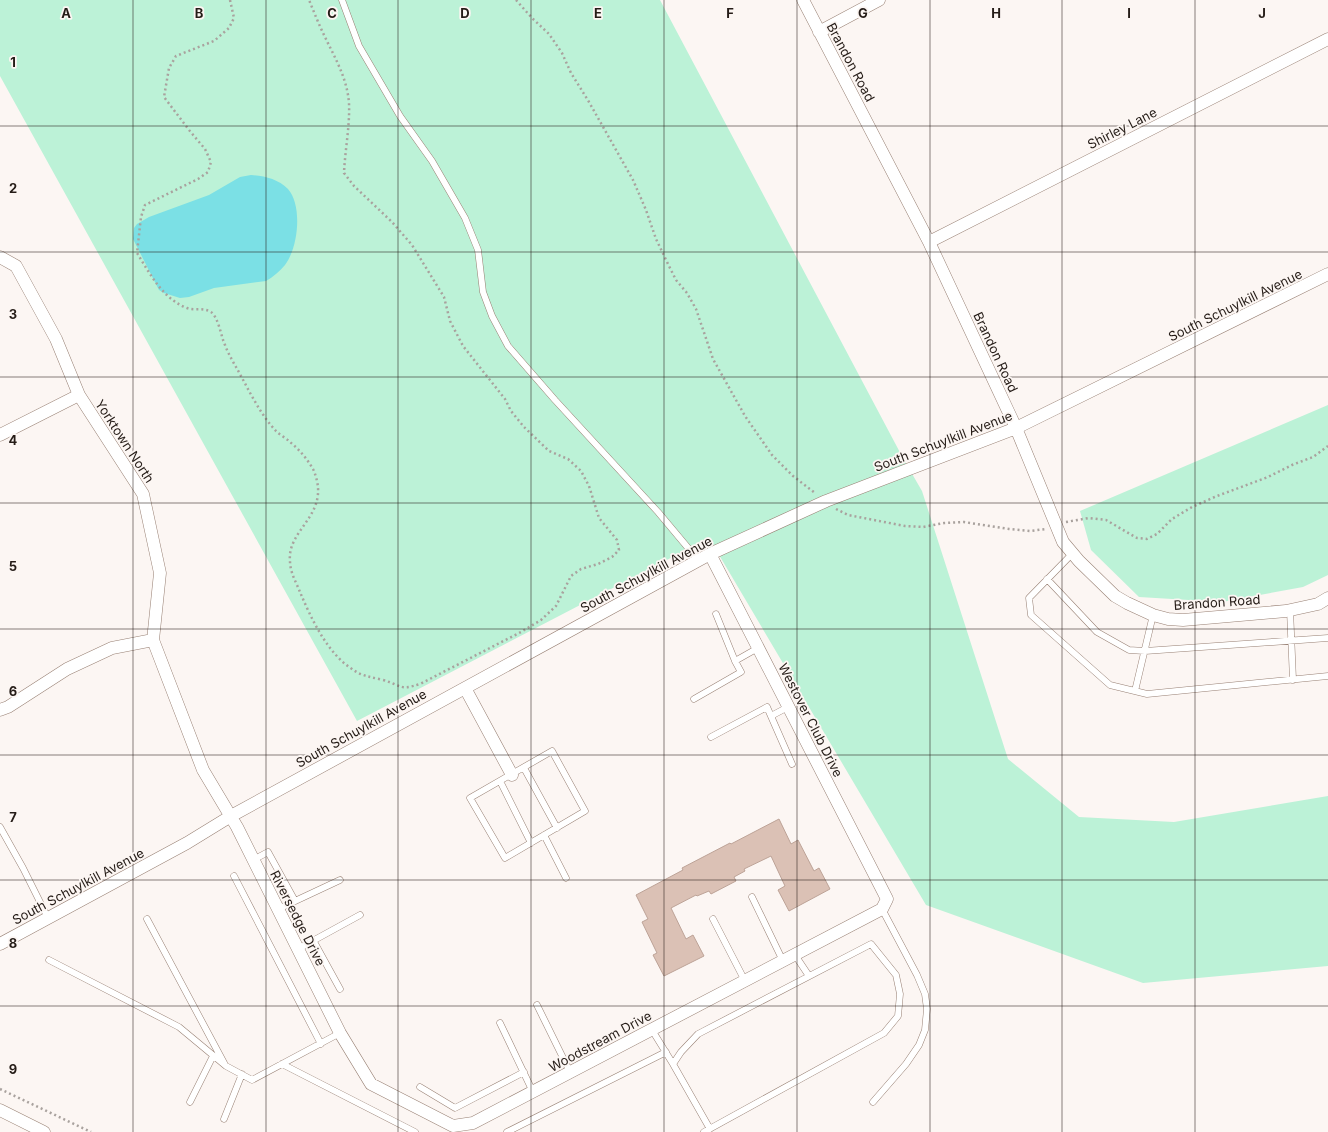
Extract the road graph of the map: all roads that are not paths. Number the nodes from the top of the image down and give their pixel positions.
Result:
1 (342, 0) edge
2 (803, 0) edge
3 (879, 0) edge
4 (819, 32) junction
5 (1328, 39) edge
6 (929, 242) junction
7 (0, 257) edge
8 (1328, 274) edge
9 (79, 395) junction
10 (1016, 428) junction
11 (0, 435) edge
12 (1073, 553) junction
13 (710, 554) junction
14 (699, 561) junction
15 (1047, 579) junction
16 (1328, 598) edge
17 (1290, 610) junction
18 (716, 614) dead end
19 (1153, 616) junction
20 (1328, 638) edge
21 (153, 640) junction
22 (1292, 642) junction
23 (758, 648) junction
24 (1145, 651) junction
25 (735, 661) junction
26 (1328, 676) edge
27 (1293, 680) junction
28 (465, 688) junction
29 (1135, 691) junction
30 (694, 699) dead end
31 (788, 707) junction
32 (0, 710) edge
33 (771, 716) junction
34 (711, 737) dead end
35 (792, 764) dead end
36 (524, 768) junction
37 (512, 775) junction
38 (500, 781) junction
39 (231, 816) junction
40 (0, 827) edge
41 (557, 828) junction
42 (544, 835) junction
43 (531, 843) junction
44 (253, 860) junction
45 (234, 876) dead end
46 (566, 878) dead end
47 (340, 880) dead end
48 (752, 897) dead end
49 (295, 901) junction
50 (885, 904) junction
51 (278, 909) junction
52 (360, 915) dead end
53 (48, 918) junction
54 (147, 919) dead end
55 (713, 919) dead end
56 (313, 940) junction
57 (0, 944) edge
58 (298, 949) junction
59 (795, 955) junction
60 (49, 960) dead end
61 (783, 961) junction
62 (809, 976) junction
63 (745, 981) junction
64 (340, 989) dead end
65 (536, 1005) dead end
66 (500, 1023) dead end
67 (652, 1030) junction
68 (340, 1033) junction
69 (321, 1044) junction
70 (666, 1052) junction
71 (213, 1056) junction
72 (282, 1064) junction
73 (673, 1064) junction
74 (226, 1066) junction
75 (524, 1072) junction
76 (570, 1072) junction
77 (242, 1074) junction
78 (420, 1087) dead end
79 (533, 1092) junction
80 (190, 1102) dead end
81 (873, 1102) dead end
82 (0, 1110) edge
83 (224, 1119) dead end
84 (707, 1130) edge
85 (44, 1132) edge
86 (415, 1132) edge
87 (507, 1132) edge

1 - 14 lane
2 - 4 street, Brandon Road
3 - 4 street
4 - 6 street, Brandon Road
5 - 6 street, Shirley Lane
6 - 10 street, Brandon Road
7 - 9 street, Yorktown North
8 - 10 street, South Schuylkill Avenue
9 - 11 street
9 - 21 street, Yorktown North
10 - 12 street, Brandon Road
10 - 13 street, South Schuylkill Avenue
12 - 15 lane
12 - 19 street, Brandon Road
13 - 14 street, South Schuylkill Avenue
13 - 23 street, Westover Club Drive
14 - 28 street, South Schuylkill Avenue
15 - 24 lane
15 - 29 lane
16 - 17 street, Brandon Road
17 - 19 street, Brandon Road
17 - 22 lane
18 - 25 lane
19 - 24 lane
20 - 22 lane
21 - 32 street
21 - 39 street, Yorktown North
22 - 24 lane
22 - 27 lane
23 - 25 lane
23 - 31 street, Westover Club Drive
24 - 29 lane
25 - 30 lane
26 - 27 lane
27 - 29 lane
28 - 37 street
28 - 39 street, South Schuylkill Avenue
31 - 33 lane
31 - 50 street, Westover Club Drive
33 - 34 lane
33 - 35 lane
36 - 37 lane
36 - 41 lane
36 - 41 lane
37 - 38 lane
38 - 43 lane
38 - 43 lane
39 - 44 street, Riversedge Drive
39 - 53 street, South Schuylkill Avenue
40 - 53 lane
41 - 42 lane
42 - 43 lane
42 - 46 lane
44 - 49 lane
44 - 51 street, Riversedge Drive
45 - 69 lane
47 - 49 lane
48 - 61 lane
49 - 51 lane
50 - 59 street, Woodstream Drive
50 - 81 lane
51 - 58 street, Riversedge Drive
52 - 56 lane
53 - 57 street, South Schuylkill Avenue
54 - 74 lane
55 - 63 lane
56 - 58 lane
56 - 64 lane
58 - 68 street, Riversedge Drive
59 - 61 street, Woodstream Drive
59 - 62 lane
60 - 71 lane
61 - 63 street, Woodstream Drive
62 - 73 lane
62 - 84 lane
63 - 67 street, Woodstream Drive
65 - 76 lane
66 - 75 lane
67 - 70 lane
67 - 76 street, Woodstream Drive
68 - 69 lane
68 - 79 street, Woodstream Drive
69 - 72 lane
70 - 73 lane
70 - 87 lane
71 - 74 lane
71 - 80 lane
72 - 77 lane
72 - 86 lane
73 - 84 lane
74 - 77 lane
75 - 78 lane
75 - 79 lane
76 - 79 street, Woodstream Drive
77 - 83 lane
82 - 85 street

